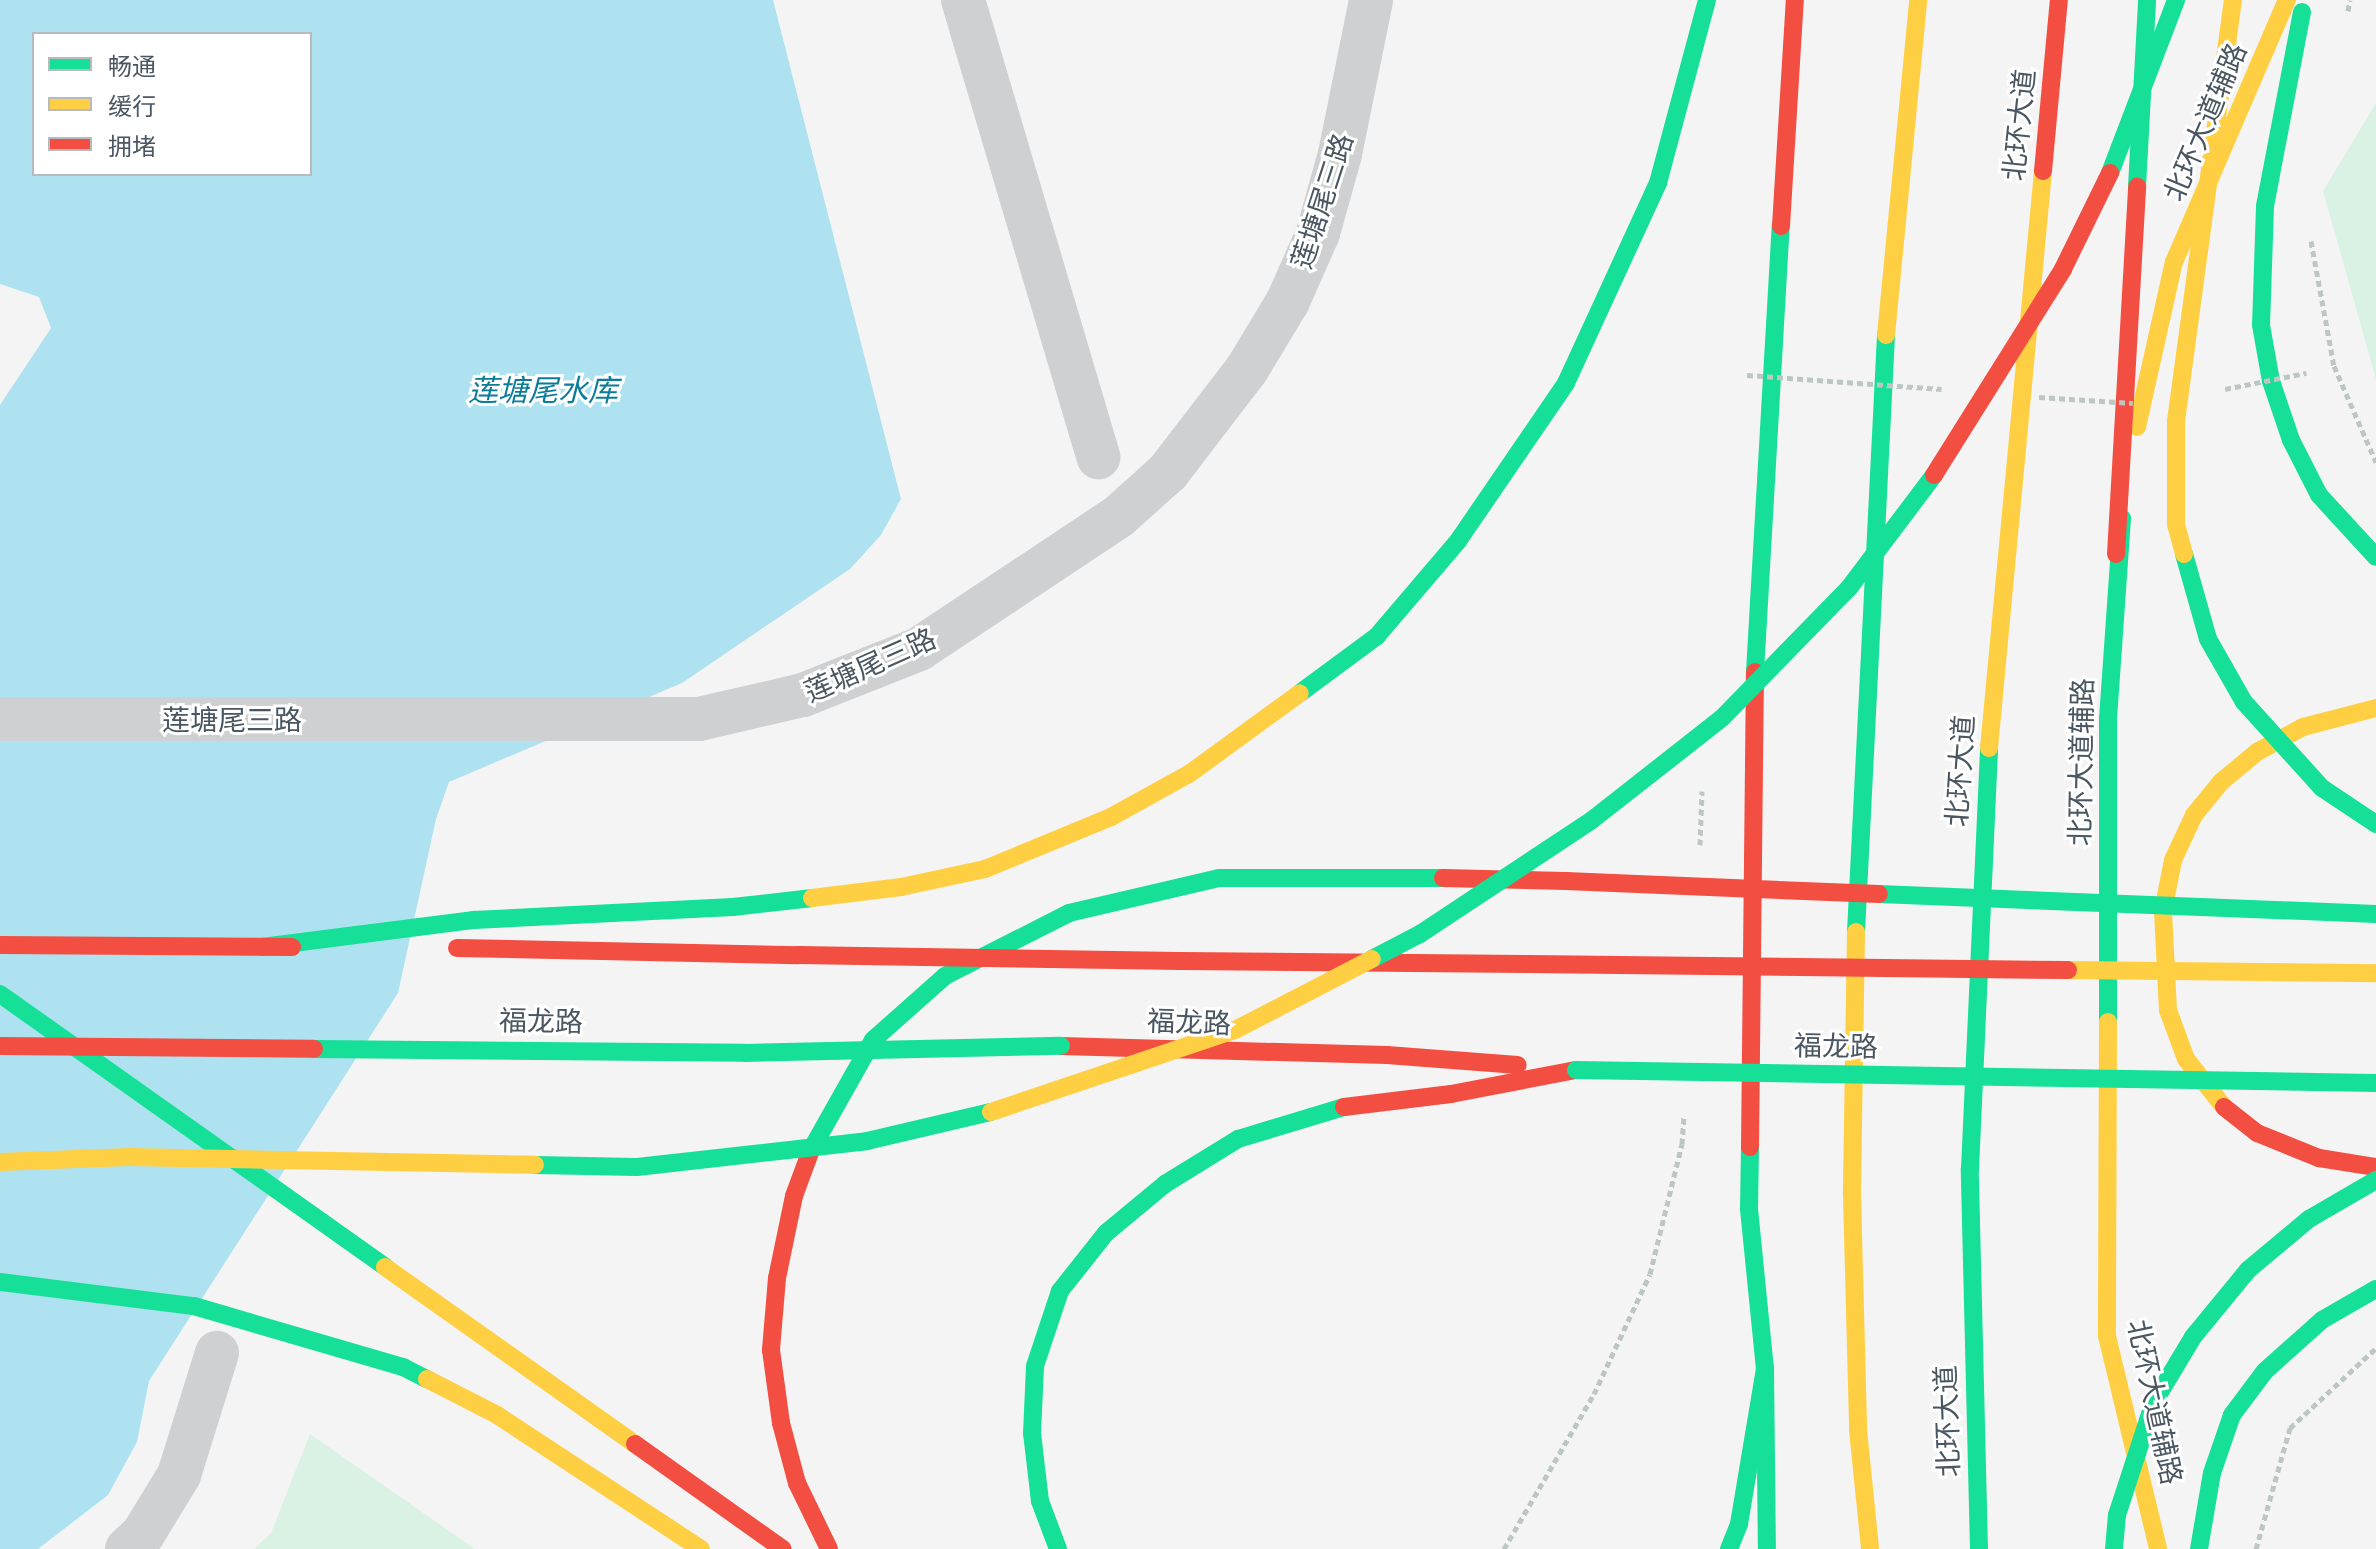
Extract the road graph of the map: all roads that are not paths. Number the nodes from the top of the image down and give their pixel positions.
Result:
1 (963, 0) edge
2 (1371, 0) edge
3 (1707, 0) edge
4 (1795, 0) edge
5 (1918, 0) edge
6 (2059, 0) edge
7 (2147, 0) edge
8 (2176, 0) edge
9 (2233, 0) edge
10 (2287, 0) edge
11 (2304, 0) edge
12 (1098, 457) dead end
13 (2116, 554) junction
14 (2376, 557) edge
15 (2376, 708) edge
16 (0, 719) edge
17 (2376, 824) edge
18 (2376, 914) edge
19 (0, 945) edge
20 (262, 947) junction
21 (2376, 973) edge
22 (0, 994) edge
23 (0, 1046) edge
24 (1576, 1070) junction
25 (2376, 1083) edge
26 (0, 1162) edge
27 (2376, 1167) edge
28 (2376, 1180) edge
29 (0, 1282) edge
30 (2376, 1289) edge
31 (217, 1353) dead end
32 (1765, 1368) junction
33 (1858, 1430) junction
34 (127, 1549) edge
35 (701, 1549) edge
36 (783, 1549) edge
37 (829, 1549) edge
38 (1058, 1549) edge
39 (1729, 1549) edge
40 (1767, 1549) edge
41 (1849, 1549) edge
42 (1870, 1549) edge
43 (1979, 1549) edge
44 (2114, 1549) edge
45 (2158, 1549) edge
46 (2199, 1549) edge

1 - 12 street
2 - 16 street, 莲塘尾三路
3 - 20 main road
4 - 32 main road
5 - 33 main road
6 - 43 main road, 北环大道
7 - 13 main road
8 - 26 main road, bridge
9 - 17 main road, bridge
10 - 13 main road, 北环大道辅路
11 - 14 main road
13 - 45 main road, 北环大道辅路
15 - 27 main road
18 - 37 main road, bridge
19 - 20 main road
20 - 21 main road, bridge
22 - 36 main road, bridge
23 - 24 main road, 福龙路, bridge
24 - 25 main road, 福龙路, bridge
24 - 38 main road
28 - 44 main road, bridge
29 - 35 main road
30 - 46 main road
31 - 34 street
32 - 39 main road
32 - 40 main road
33 - 41 main road
33 - 42 main road

